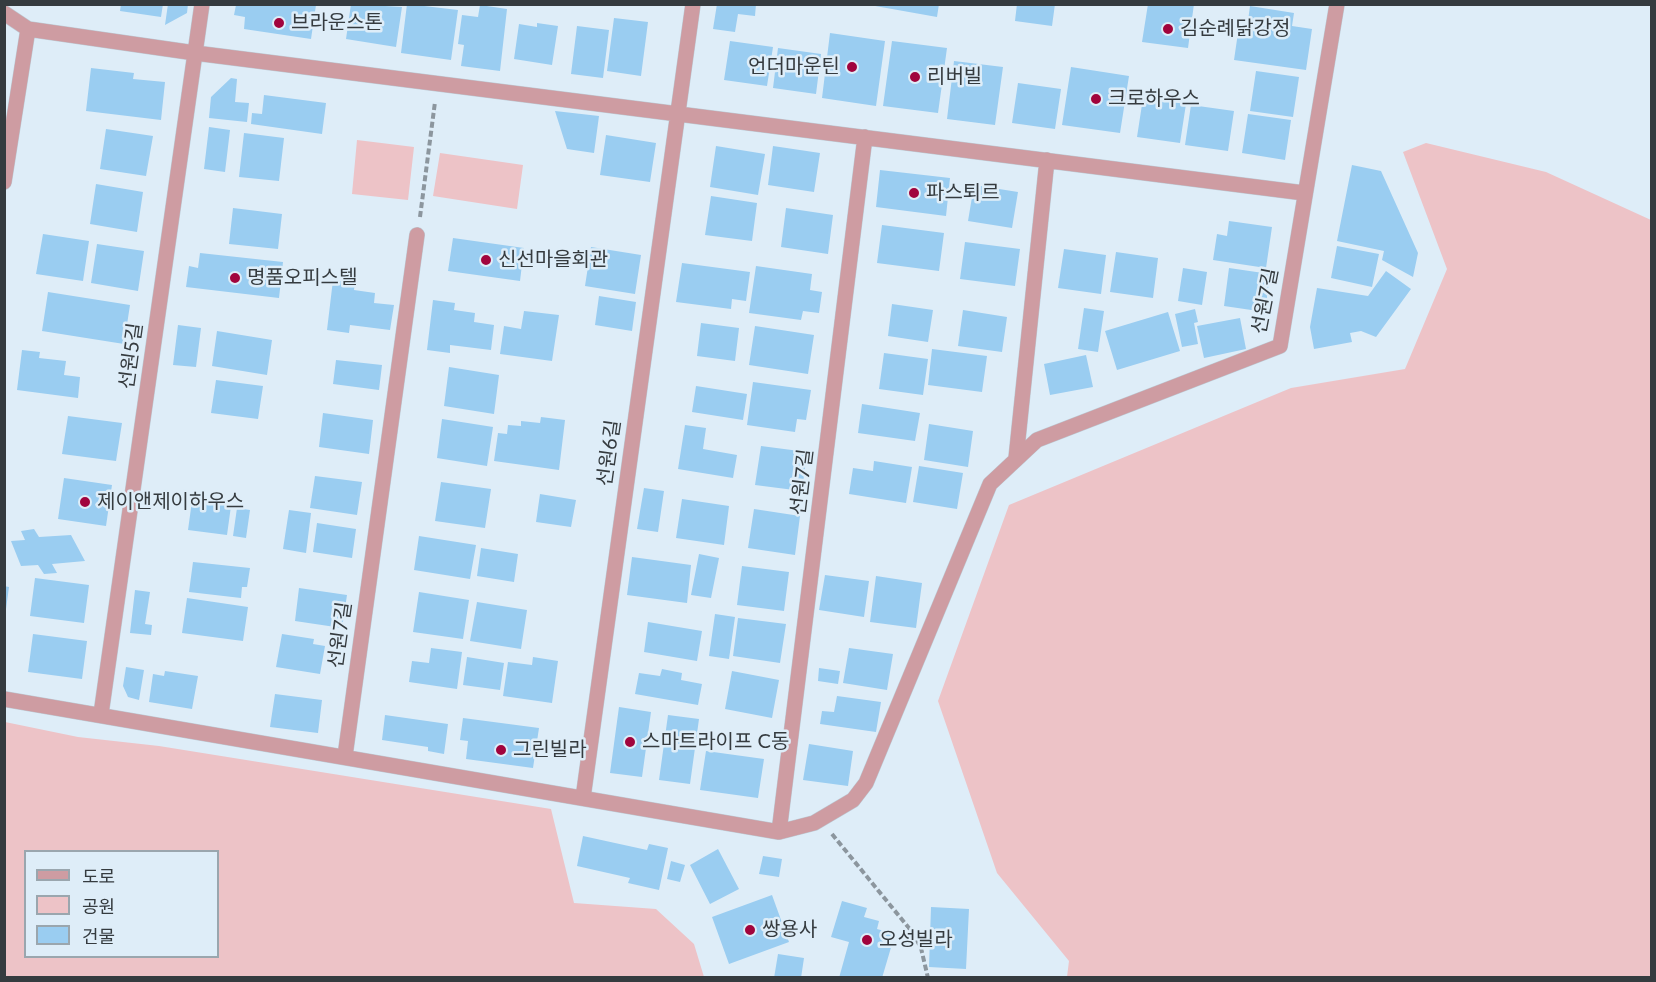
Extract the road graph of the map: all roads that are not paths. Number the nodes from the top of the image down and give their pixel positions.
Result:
1 (202, 4) edge
2 (693, 4) edge
3 (1337, 4) edge
4 (4, 13) edge
5 (28, 29) junction
6 (195, 53) junction
7 (678, 114) junction
8 (866, 137) junction
9 (6, 160) edge
10 (1047, 160) junction
11 (4, 182) edge
12 (1304, 193) junction
13 (417, 235) dead end
14 (1016, 458) junction
15 (4, 699) edge
16 (100, 714) junction
17 (345, 756) junction
18 (583, 798) junction
19 (779, 832) junction

1 - 6 street, 선원5길
2 - 7 street, 선원6길
3 - 12 street, 선원7길
4 - 5 street
5 - 6 street
5 - 9 street
6 - 7 street
6 - 16 street, 선원5길
7 - 8 street
7 - 18 street, 선원6길
8 - 10 street
8 - 19 street, 선원7길
9 - 11 street
10 - 12 street
10 - 14 street
12 - 14 street, 선원7길
13 - 17 street, 선원7길
14 - 19 street, 선원7길
15 - 16 street, 선원7길
16 - 17 street, 선원7길
17 - 18 street, 선원7길
18 - 19 street, 선원7길

